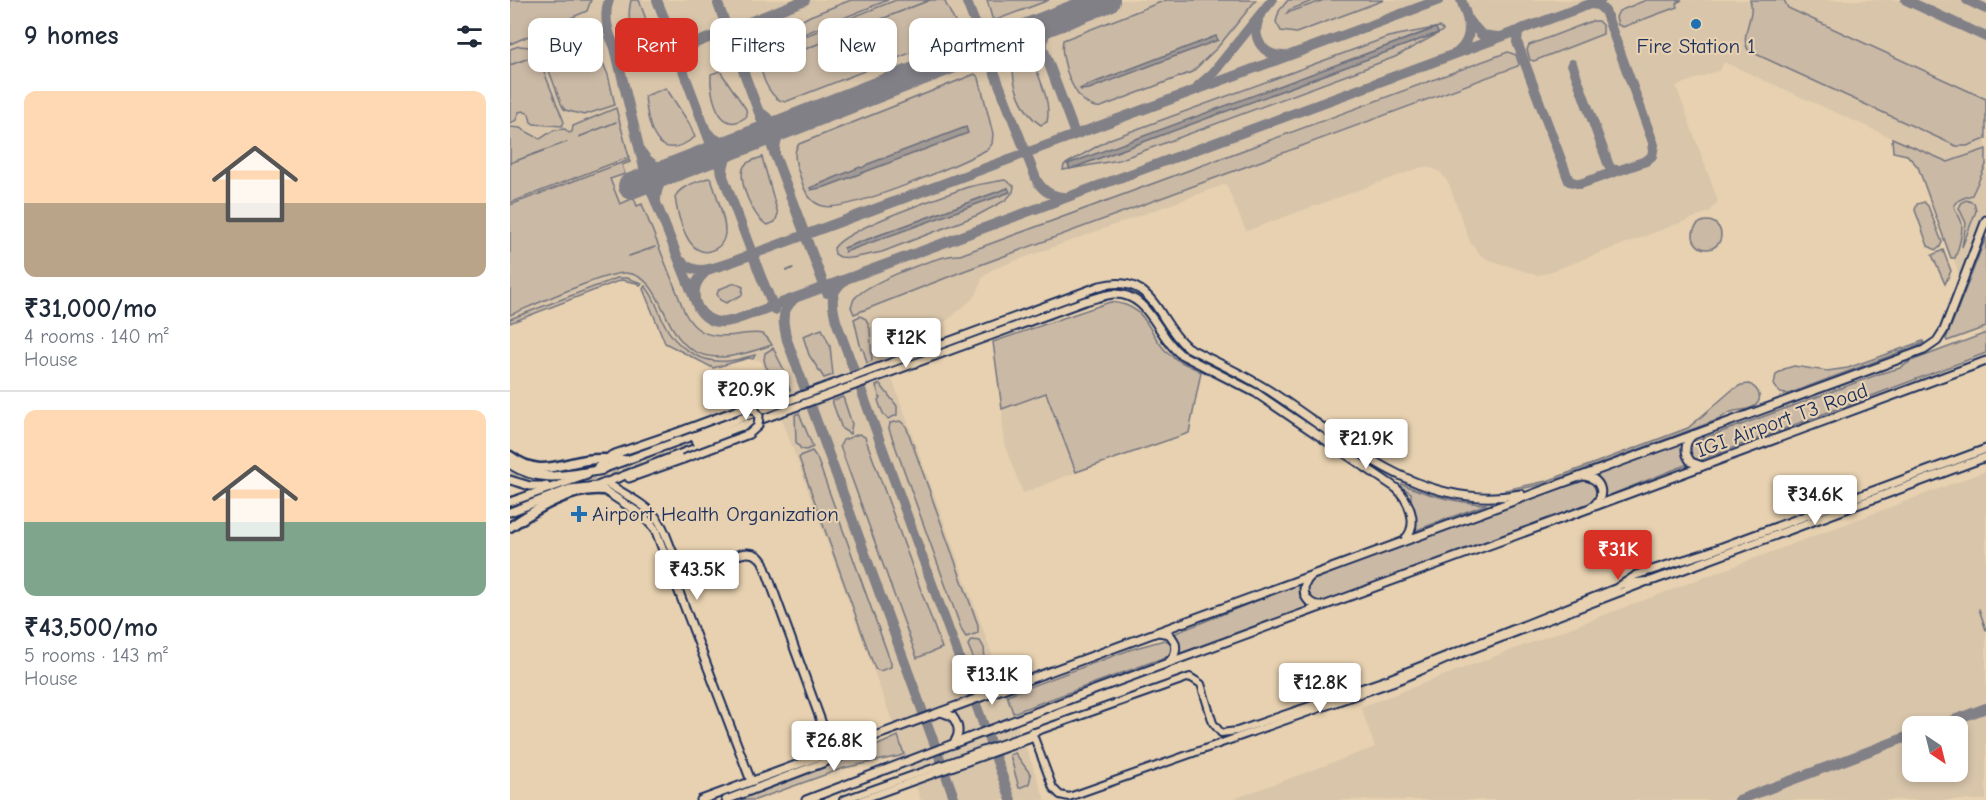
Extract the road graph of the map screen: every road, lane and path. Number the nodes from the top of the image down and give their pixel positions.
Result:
1 (1986, 220) edge
2 (1986, 361) edge
3 (747, 424) junction
4 (1696, 434) junction
5 (696, 441) tunnel mouth
6 (1986, 449) edge
7 (510, 456) edge
8 (1986, 456) edge
9 (608, 459) junction
10 (624, 460) junction
11 (510, 464) edge
12 (1708, 465) junction
13 (602, 470) junction
14 (589, 472) junction
15 (1578, 477) junction
16 (510, 480) edge
17 (561, 484) junction
18 (603, 486) junction
19 (1543, 490) junction
20 (510, 502) edge
21 (1590, 508) junction
22 (510, 512) edge
23 (510, 527) edge
24 (1402, 542) junction
25 (685, 568) junction
26 (1314, 574) junction
27 (1636, 575) joint
28 (675, 578) junction
29 (1651, 581) junction
30 (1623, 584) junction
31 (1326, 605) junction
32 (1153, 633) junction
33 (1165, 664) junction
34 (939, 712) junction
35 (879, 735) junction
36 (1032, 735) junction
37 (950, 746) junction
38 (751, 781) junction
39 (701, 800) edge
40 (726, 800) edge
41 (806, 800) edge
42 (843, 800) edge
43 (861, 800) edge

1 - 4 main road
2 - 12 main road, IGI Airport T3 Road
3 - 5 highway
3 - 18 main road
3 - 24 main road
4 - 12 main road
4 - 15 main road
6 - 27 main road
7 - 9 highway
8 - 29 main road
9 - 10 highway
9 - 14 main road
9 - 18 main road, bridge
10 - 13 main road
10 - 19 main road
11 - 14 highway
12 - 21 main road, IGI Airport T3 Road
13 - 14 highway
13 - 17 main road
15 - 19 main road
15 - 21 main road
16 - 17 main road
17 - 20 main road
18 - 22 main road
18 - 23 highway
18 - 25 main road
18 - 28 main road
19 - 24 main road
21 - 31 main road, IGI Airport T3 Road
24 - 26 main road
25 - 28 main road
25 - 35 main road
26 - 31 main road
26 - 32 main road
27 - 30 street
28 - 38 main road
29 - 30 main road
29 - 36 street
30 - 36 street
31 - 33 main road
32 - 33 main road
32 - 34 main road
33 - 37 main road
34 - 35 main road
34 - 37 main road
35 - 38 main road
35 - 40 main road
36 - 42 street
36 - 43 street
37 - 41 main road
38 - 39 main road

